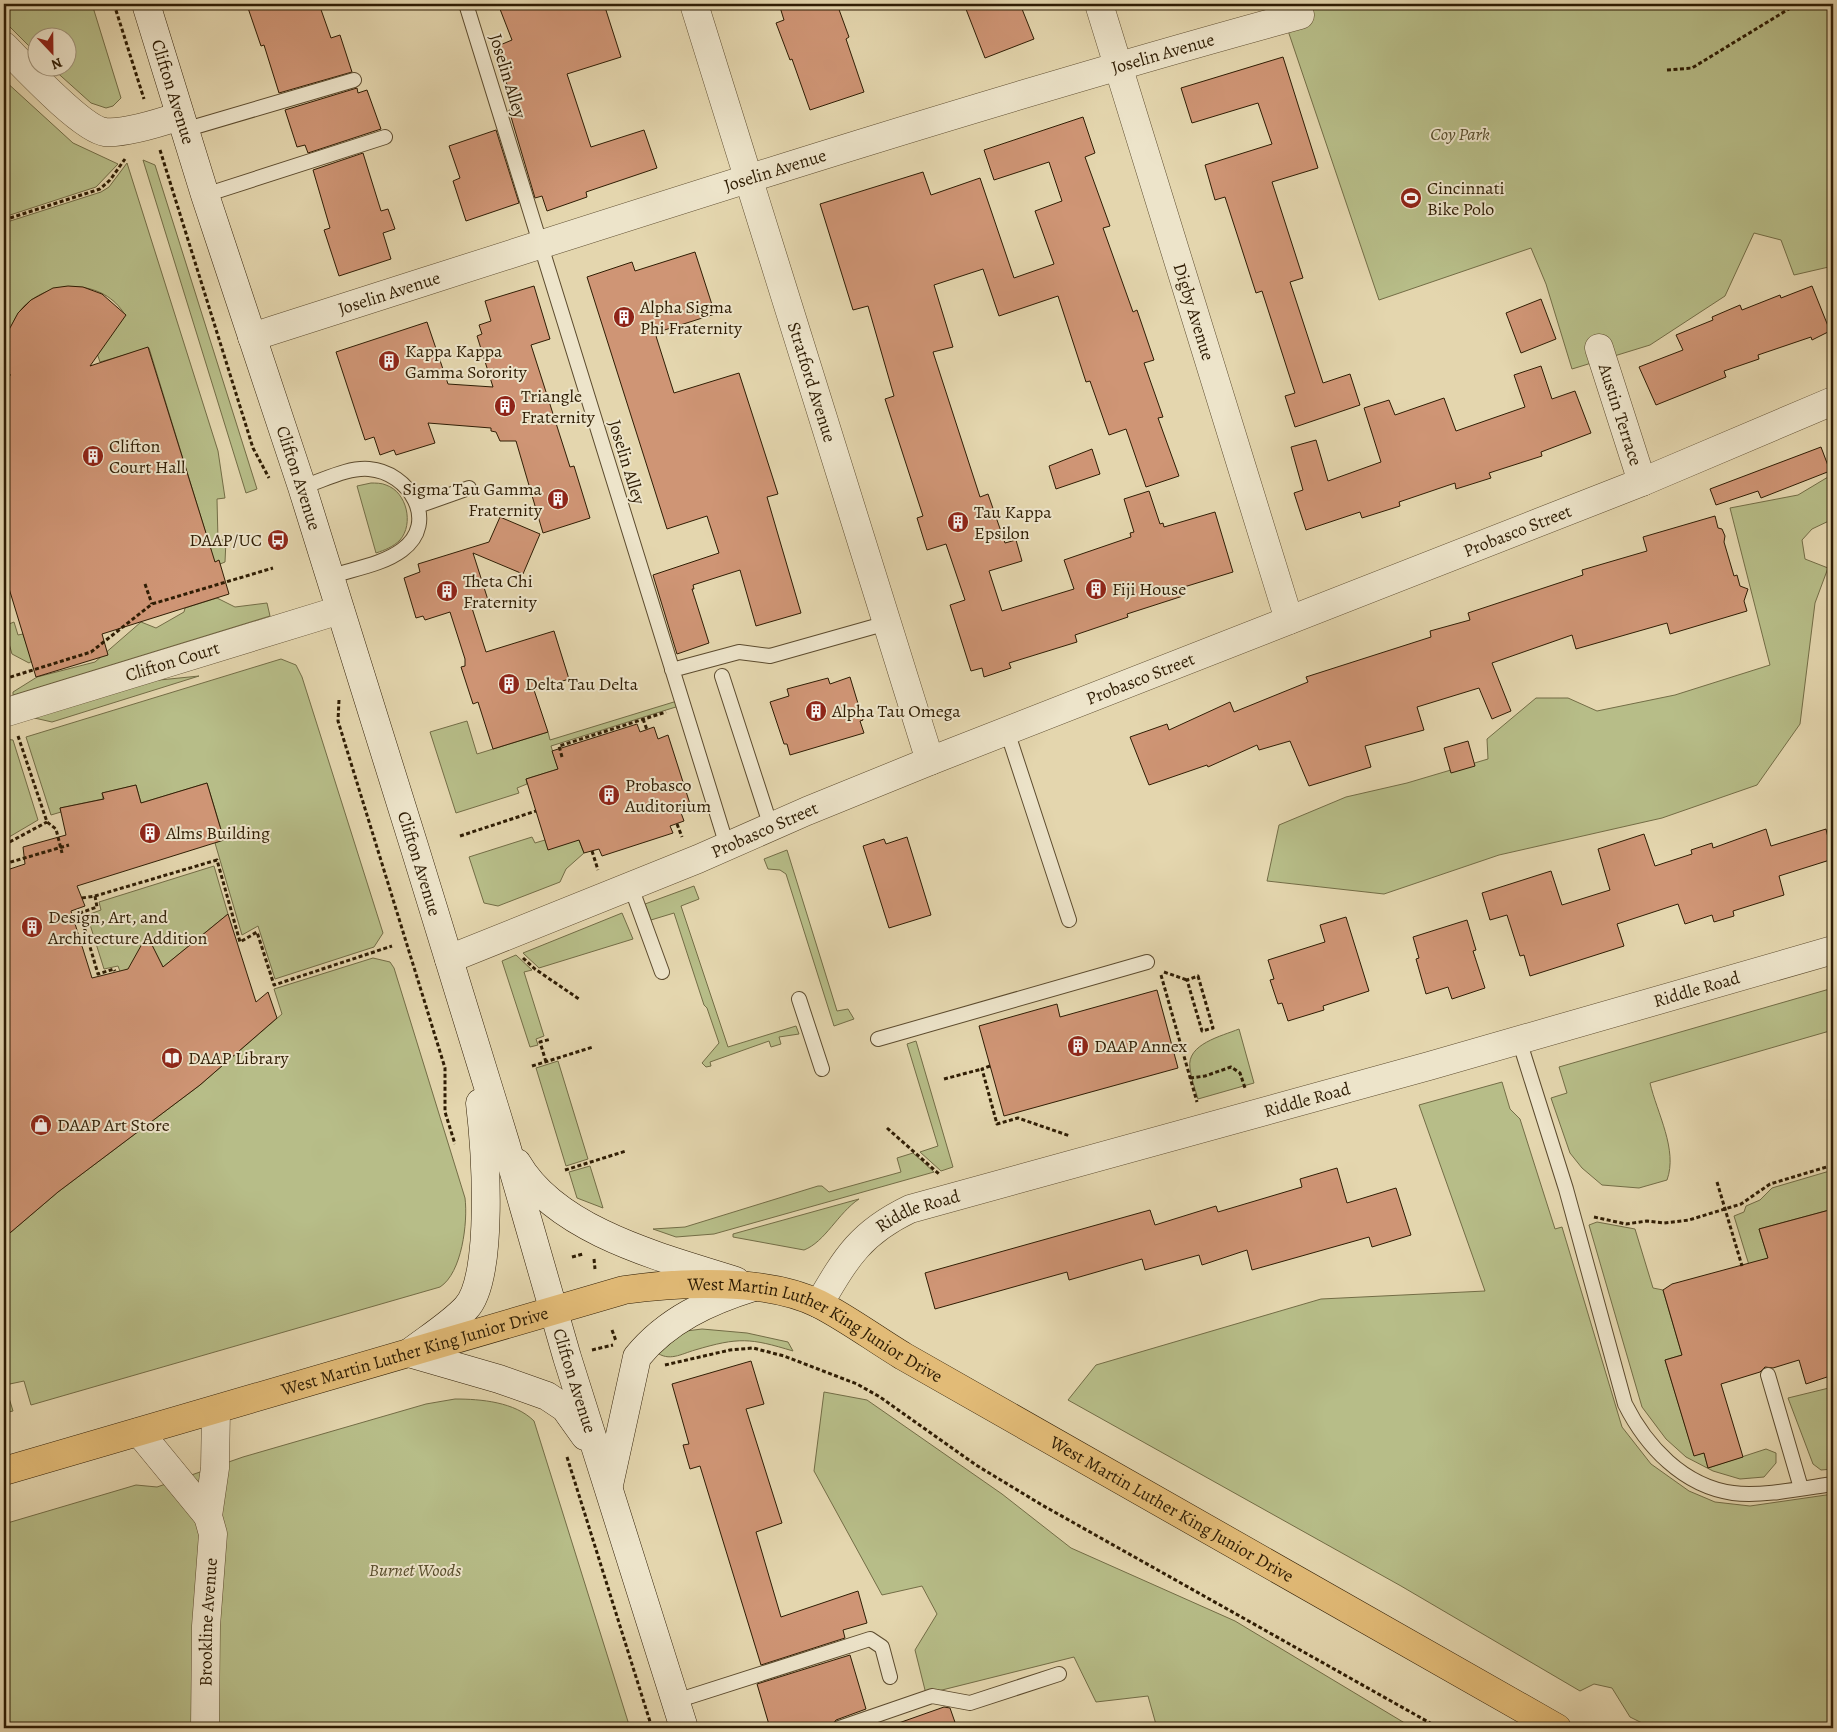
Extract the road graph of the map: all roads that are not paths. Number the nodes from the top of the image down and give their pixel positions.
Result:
1 (146, 4) edge
2 (466, 4) edge
3 (694, 4) edge
4 (1099, 4) edge
5 (1300, 15) dead end
6 (4, 46) edge
7 (1117, 65) junction
8 (354, 80) dead end
9 (182, 123) junction
10 (385, 137) dead end
11 (749, 179) junction
12 (205, 195) junction
13 (540, 246) junction
14 (252, 337) junction
15 (1599, 348) dead end
16 (1833, 401) edge
17 (1642, 482) junction
18 (302, 487) junction
19 (469, 488) dead end
20 (418, 506) junction
21 (330, 576) junction
22 (340, 610) junction
23 (1288, 620) junction
24 (887, 623) junction
25 (672, 670) junction
26 (722, 676) dead end
27 (10, 722) edge
28 (1007, 730) junction
29 (930, 761) junction
30 (771, 827) junction
31 (726, 846) junction
32 (631, 887) junction
33 (1069, 920) dead end
34 (1833, 950) edge
35 (449, 959) junction
36 (1150, 968) road end
37 (662, 972) dead end
38 (799, 999) dead end
39 (472, 1037) junction
40 (878, 1039) dead end
41 (1519, 1040) junction
42 (822, 1069) dead end
43 (506, 1145) junction
44 (754, 1287) junction
45 (819, 1304) junction
46 (553, 1310) junction
47 (409, 1353) junction
48 (1768, 1375) dead end
49 (216, 1410) junction
50 (139, 1432) junction
51 (4, 1471) edge
52 (1833, 1484) edge
53 (609, 1487) junction
54 (1800, 1488) junction
55 (208, 1516) junction
56 (1059, 1674) dead end
57 (890, 1677) dead end
58 (676, 1701) junction
59 (204, 1728) edge
60 (684, 1728) edge
61 (839, 1728) edge
62 (1557, 1728) edge

1 - 9 street, Clifton Avenue
2 - 13 lane, Joselin Alley
3 - 11 street, Stratford Avenue
4 - 7 street, Digby Avenue
5 - 7 street, Joselin Avenue
6 - 9 street
7 - 11 street, Joselin Avenue
7 - 23 street, Digby Avenue
8 - 9 lane
9 - 12 street, Clifton Avenue
10 - 12 lane
11 - 13 street, Joselin Avenue
11 - 24 street, Stratford Avenue
12 - 14 street, Clifton Avenue
13 - 14 street, Joselin Avenue
13 - 25 lane, Joselin Alley
14 - 18 street, Clifton Avenue
15 - 17 street, Austin Terrace
16 - 17 street, Probasco Street
17 - 23 street, Probasco Street
18 - 20 lane
18 - 21 street, Clifton Avenue
19 - 20 lane
20 - 21 lane
21 - 22 street, Clifton Avenue
22 - 27 street, Clifton Court
22 - 35 street, Clifton Avenue
23 - 28 street, Probasco Street
24 - 25 lane
24 - 29 street, Stratford Avenue
25 - 31 lane, Joselin Alley
26 - 30 lane
28 - 29 street, Probasco Street
28 - 33 lane
29 - 30 street, Probasco Street
30 - 31 street, Probasco Street
31 - 32 street, Probasco Street
32 - 35 street, Probasco Street
32 - 37 lane
34 - 41 street, Riddle Road
35 - 39 street, Clifton Avenue
36 - 40 lane
38 - 42 lane
39 - 43 street, Clifton Avenue
39 - 47 street
41 - 45 street, Riddle Road
41 - 54 lane
43 - 44 street
43 - 46 street, Clifton Avenue
44 - 45 main road, West Martin Luther King Junior Drive
44 - 46 main road, West Martin Luther King Junior Drive
44 - 53 street
45 - 62 main road, West Martin Luther King Junior Drive
46 - 47 main road, West Martin Luther King Junior Drive
46 - 53 street, Clifton Avenue
47 - 49 main road, West Martin Luther King Junior Drive
47 - 53 street
48 - 54 lane
49 - 50 main road, West Martin Luther King Junior Drive
49 - 55 street, Brookline Avenue
50 - 51 main road, West Martin Luther King Junior Drive
50 - 55 street, Brookline Avenue
52 - 54 lane
53 - 58 street, Clifton Avenue
55 - 59 street, Brookline Avenue
56 - 61 lane
57 - 58 lane
58 - 60 street, Clifton Avenue

